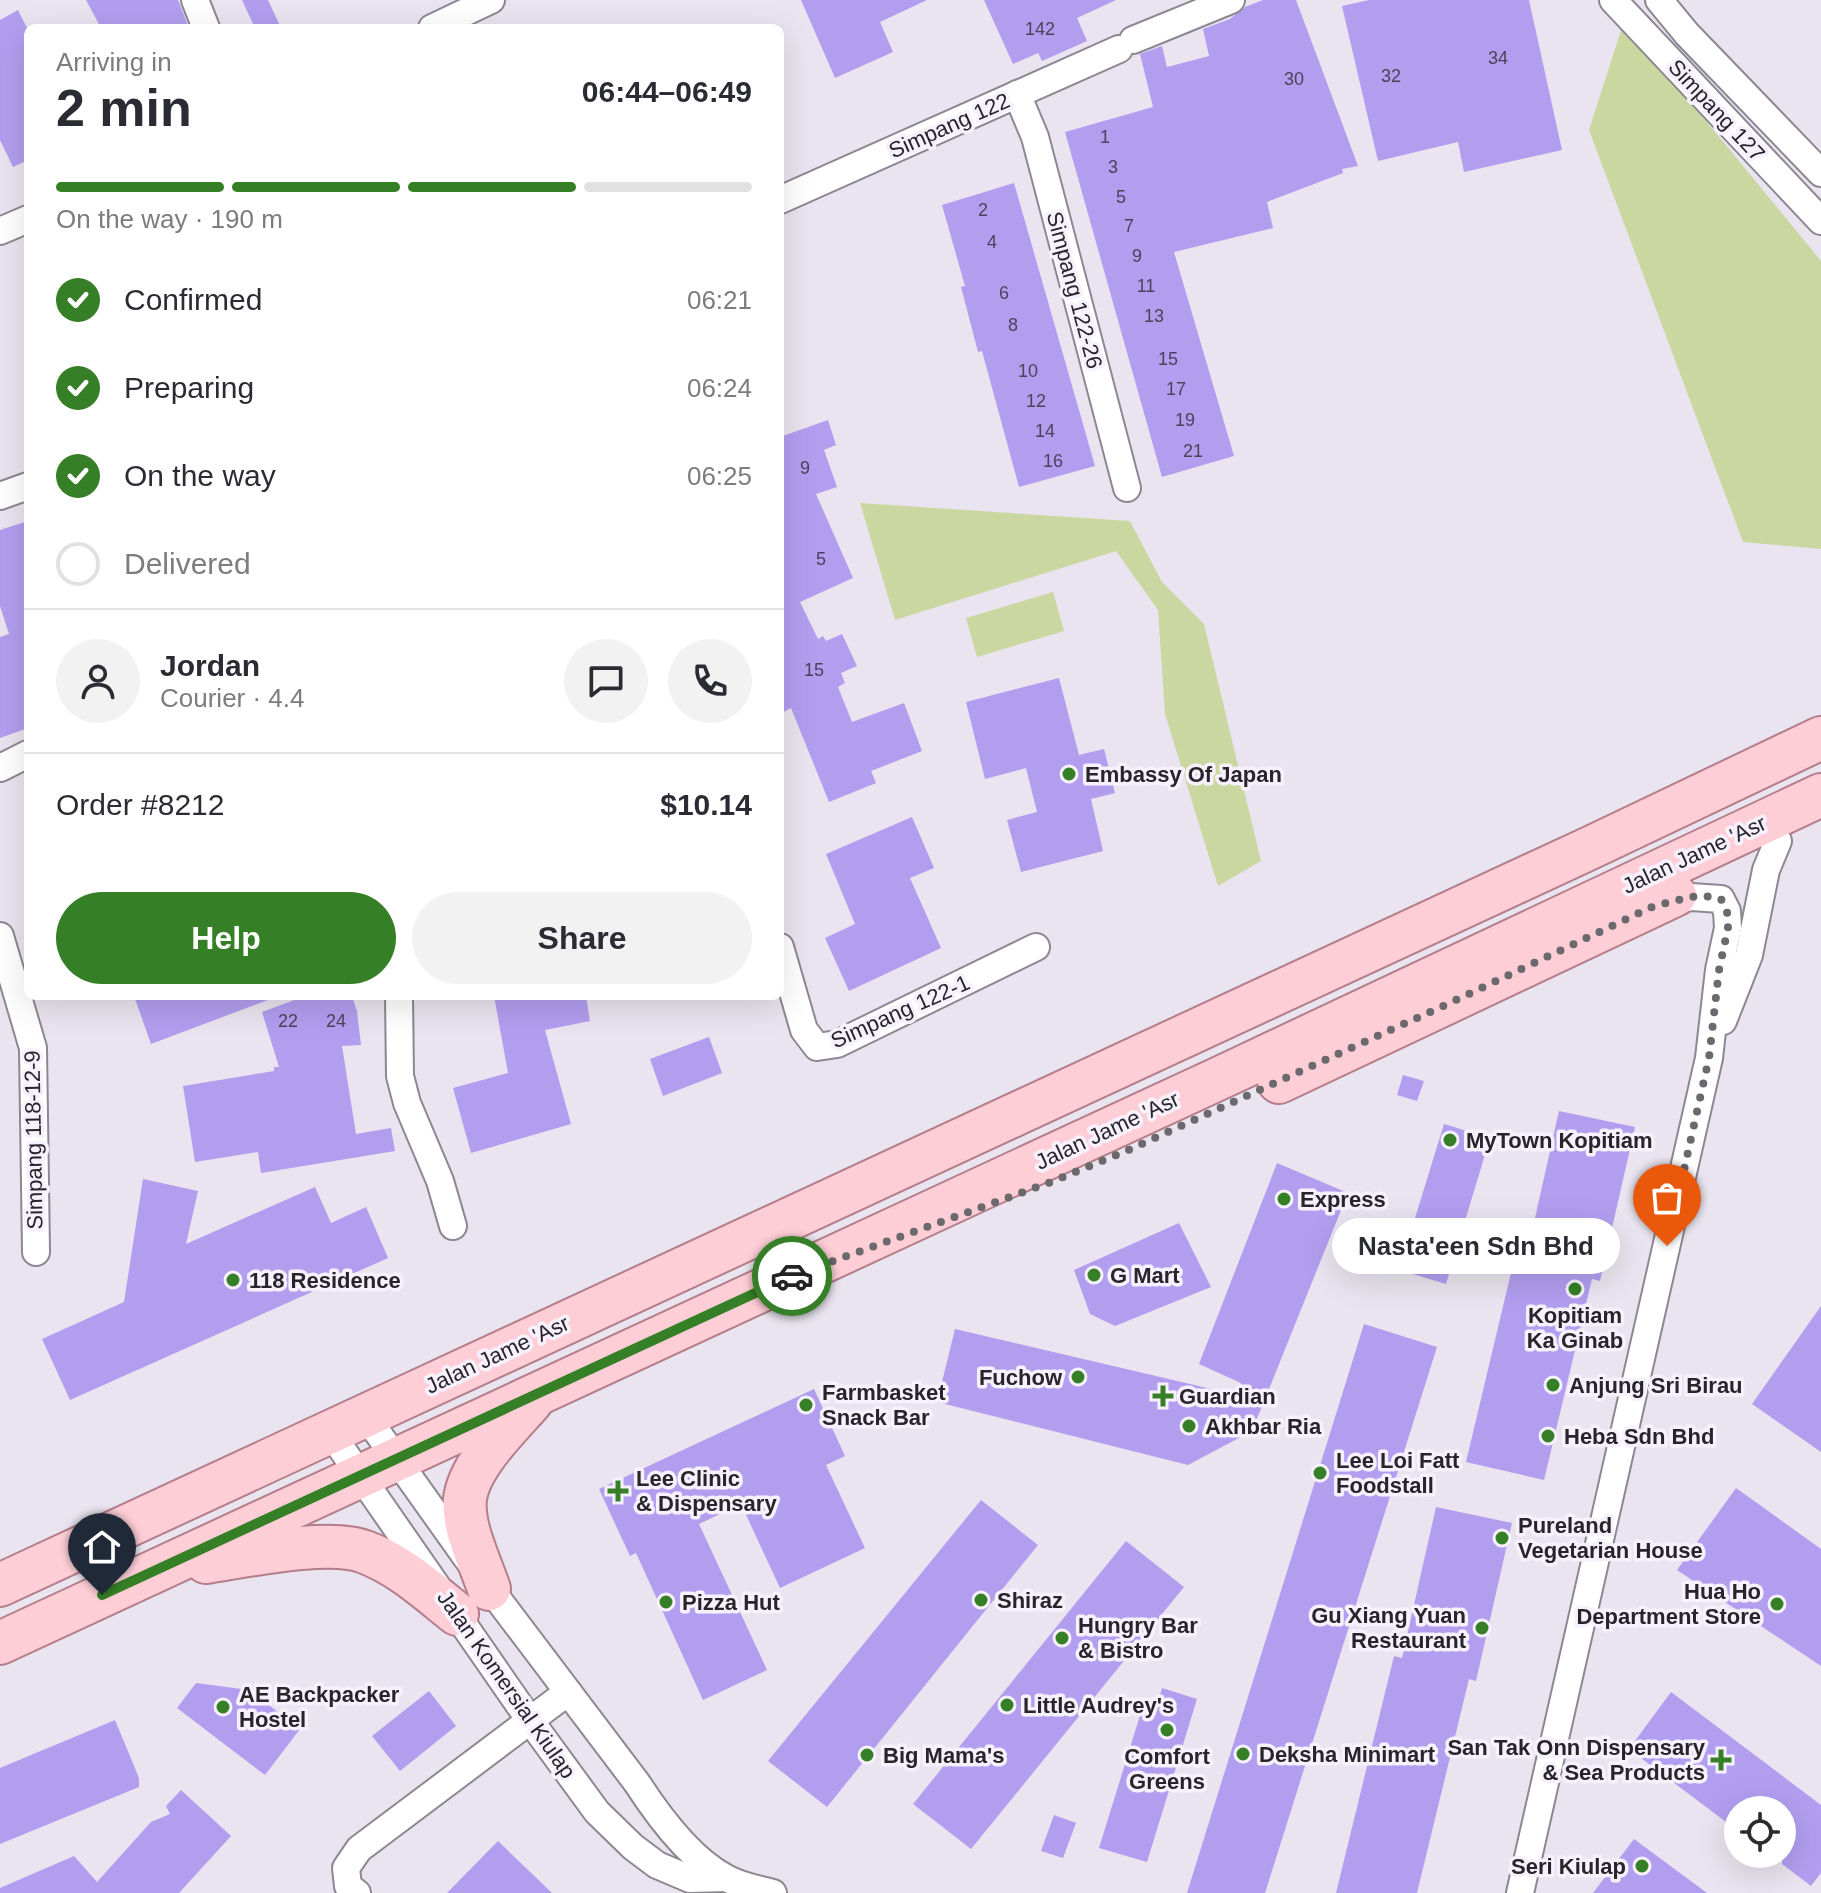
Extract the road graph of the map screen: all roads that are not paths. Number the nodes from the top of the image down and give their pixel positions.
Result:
1 (195, 0) edge
2 (491, 0) edge
3 (1231, 0) edge
4 (1613, 0) edge
5 (1659, 0) edge
6 (1674, 0) edge
7 (204, 24) edge
8 (440, 24) edge
9 (1687, 34) junction
10 (1017, 94) junction
11 (1821, 173) edge
12 (784, 198) edge
13 (24, 221) edge
14 (1821, 221) edge
15 (0, 231) edge
16 (24, 487) edge
17 (1127, 488) dead end
18 (0, 496) edge
19 (1821, 738) edge
20 (24, 756) edge
21 (1821, 763) edge
22 (0, 768) edge
23 (1821, 795) edge
24 (1679, 805) junction
25 (1821, 819) edge
26 (1778, 841) junction
27 (1654, 906) junction
28 (0, 936) edge
29 (1036, 947) dead end
30 (784, 961) edge
31 (399, 1000) edge
32 (1709, 1058) junction
33 (453, 1226) dead end
34 (36, 1252) dead end
35 (805, 1269) junction
36 (540, 1392) junction
37 (348, 1424) junction
38 (378, 1466) junction
39 (153, 1571) junction
40 (0, 1585) edge
41 (473, 1601) junction
42 (0, 1643) edge
43 (568, 1692) junction
44 (529, 1719) junction
45 (725, 1878) junction
46 (357, 1893) edge
47 (773, 1893) edge
48 (1520, 1893) edge

1 - 7 street
2 - 8 street
3 - 10 street, Simpang 122
4 - 14 street, Simpang 127
5 - 9 street, Simpang 127
6 - 9 street
9 - 11 street, Simpang 127
10 - 12 street, Simpang 122
10 - 17 street, Simpang 122-26
13 - 15 street
16 - 18 street
19 - 24 main road, Jalan Jame 'Asr
20 - 22 street
21 - 24 main road
23 - 35 main road, Jalan Jame 'Asr
24 - 37 main road, Jalan Jame 'Asr
25 - 26 main road
26 - 27 main road
26 - 32 street
27 - 32 street
27 - 35 main road
28 - 34 street, Simpang 118-12-9
29 - 30 street, Simpang 122-1
31 - 33 street
32 - 48 street
35 - 36 main road, Jalan Jame 'Asr
36 - 38 main road, Jalan Jame 'Asr
36 - 41 main road
37 - 38 street, Jalan Komersial Kiulap
37 - 38 street, Jalan Komersial Kiulap
37 - 40 main road, Jalan Jame 'Asr
38 - 39 main road, Jalan Jame 'Asr
38 - 41 street, Jalan Komersial Kiulap
38 - 41 street, Jalan Komersial Kiulap
39 - 41 main road
39 - 42 main road, Jalan Jame 'Asr
41 - 43 street, Jalan Komersial Kiulap
41 - 44 street, Jalan Komersial Kiulap
43 - 44 street
43 - 45 street, Jalan Komersial Kiulap
44 - 45 street, Jalan Komersial Kiulap
44 - 46 street
45 - 47 street, Jalan Komersial Kiulap

